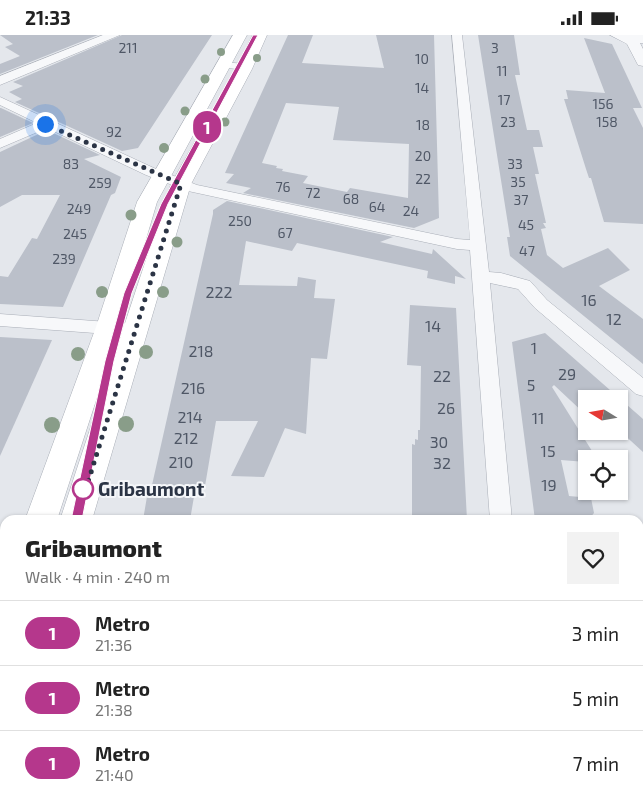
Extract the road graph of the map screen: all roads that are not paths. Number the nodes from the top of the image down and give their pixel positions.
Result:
1 (114, 35) edge
2 (240, 35) edge
3 (260, 35) edge
4 (457, 35) edge
5 (616, 35) edge
6 (640, 37) edge
7 (643, 62) edge
8 (223, 65) junction
9 (245, 67) junction
10 (0, 81) edge
11 (0, 101) edge
12 (45, 124) junction
13 (0, 144) edge
14 (160, 176) junction
15 (181, 184) junction
16 (477, 245) junction
17 (482, 284) junction
18 (0, 321) edge
19 (108, 327) junction
20 (136, 329) junction
21 (643, 389) edge
22 (43, 515) edge
23 (78, 515) edge
24 (501, 515) edge

1 - 10 street
2 - 8 main road
3 - 9 main road
4 - 16 street
5 - 6 street
6 - 7 street
8 - 9 street
8 - 14 main road
9 - 15 main road
11 - 12 street
12 - 13 street
12 - 14 street
14 - 15 street
14 - 19 main road
15 - 16 street
15 - 20 main road
16 - 17 street
17 - 21 street
17 - 24 street
18 - 19 street
19 - 20 street
19 - 22 main road
20 - 23 main road

